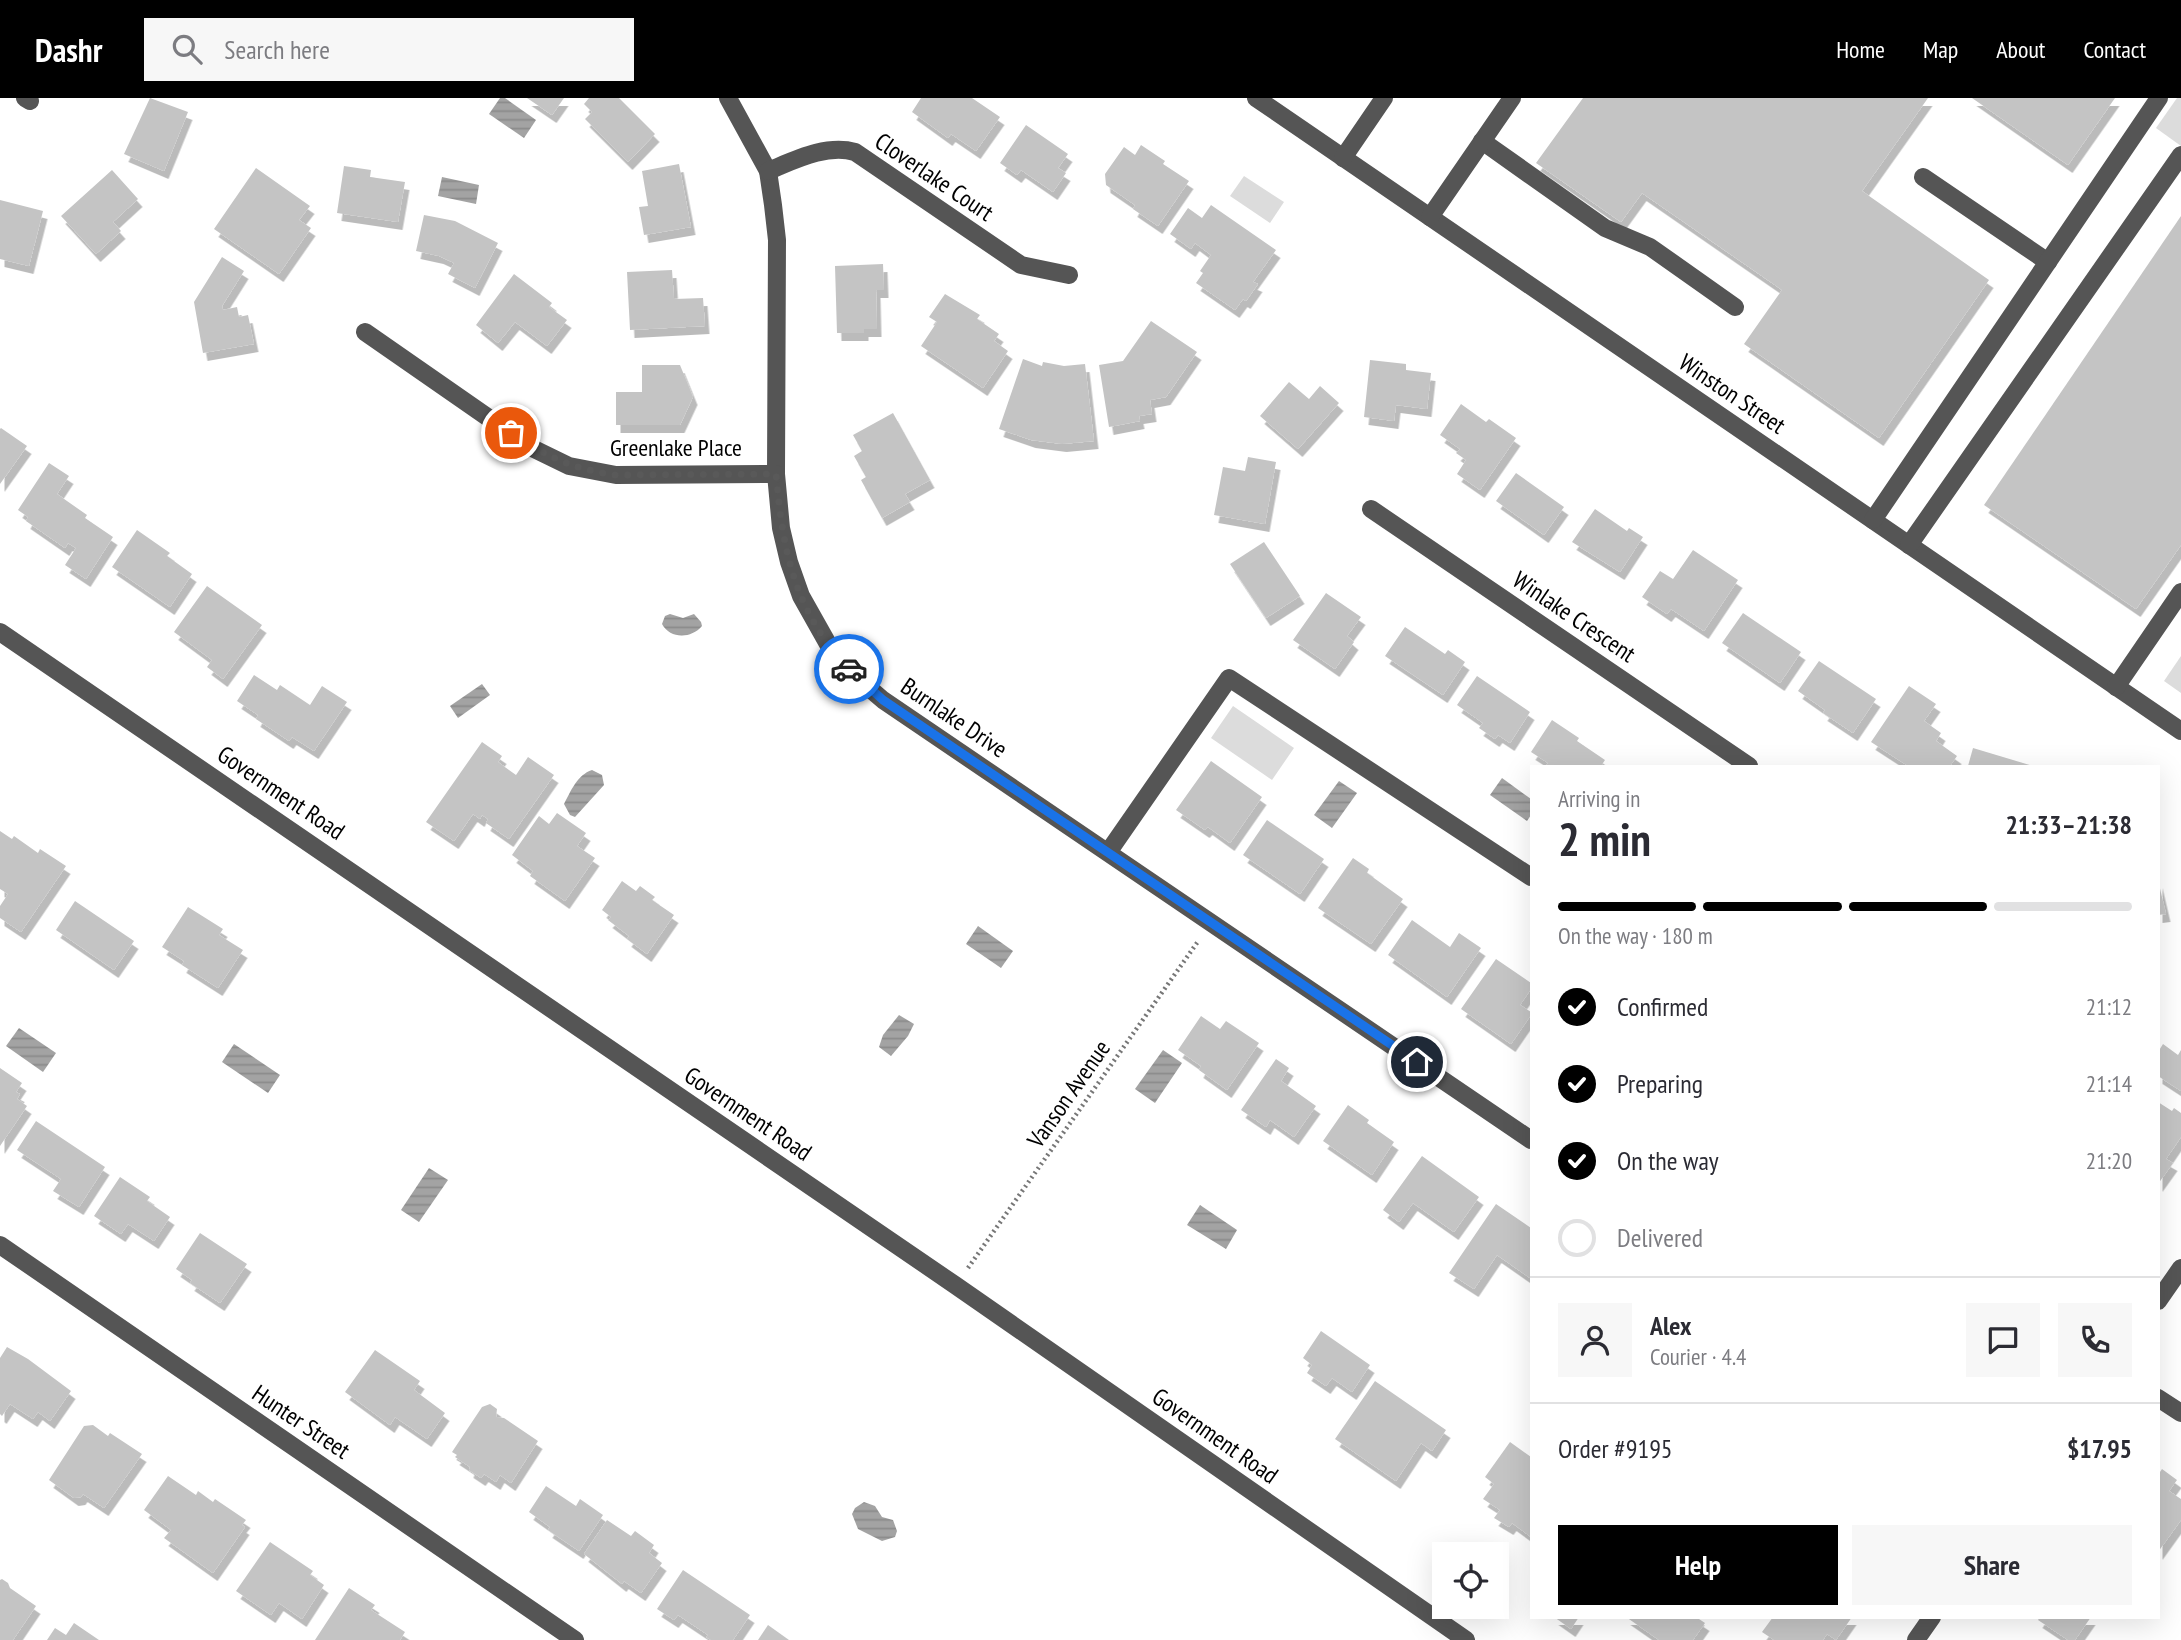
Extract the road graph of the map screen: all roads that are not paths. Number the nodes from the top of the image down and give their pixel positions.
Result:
1 (728, 98) edge
2 (1256, 98) edge
3 (1384, 98) edge
4 (1513, 98) edge
5 (2159, 98) edge
6 (1482, 141) junction
7 (2181, 155) edge
8 (1343, 158) junction
9 (768, 171) junction
10 (1923, 177) dead end
11 (1430, 217) junction
12 (2048, 262) junction
13 (1069, 275) dead end
14 (1735, 307) dead end
15 (365, 332) dead end
16 (776, 474) junction
17 (1371, 509) dead end
18 (1872, 520) junction
19 (1909, 545) junction
20 (2181, 592) edge
21 (0, 632) edge
22 (2116, 687) junction
23 (2181, 731) edge
24 (1748, 765) edge
25 (1108, 851) junction
26 (1530, 876) edge
27 (1530, 1139) edge
28 (0, 1245) edge
29 (2181, 1268) edge
30 (2160, 1297) edge
31 (2160, 1399) edge
32 (2181, 1413) edge
33 (1931, 1619) edge
34 (575, 1640) edge
35 (1466, 1640) edge
36 (1916, 1640) edge

1 - 9 street, Burnlake Drive
2 - 8 street, Winston Street
3 - 8 street
4 - 6 street
5 - 12 street
6 - 11 street
6 - 14 street
7 - 19 street
8 - 11 street, Winston Street
9 - 13 street, Cloverlake Court
9 - 16 street, Burnlake Drive
10 - 12 street
11 - 18 street, Winston Street
12 - 18 street
15 - 16 street, Greenlake Place
16 - 25 street, Burnlake Drive
17 - 24 street, Winlake Crescent
18 - 19 street, Winston Street
19 - 22 street, Winston Street
20 - 22 street
21 - 35 street, Government Road
22 - 23 street, Winston Street
25 - 26 street
25 - 27 street, Burnlake Drive
28 - 34 street, Hunter Street
29 - 30 street
31 - 32 street
33 - 36 street

